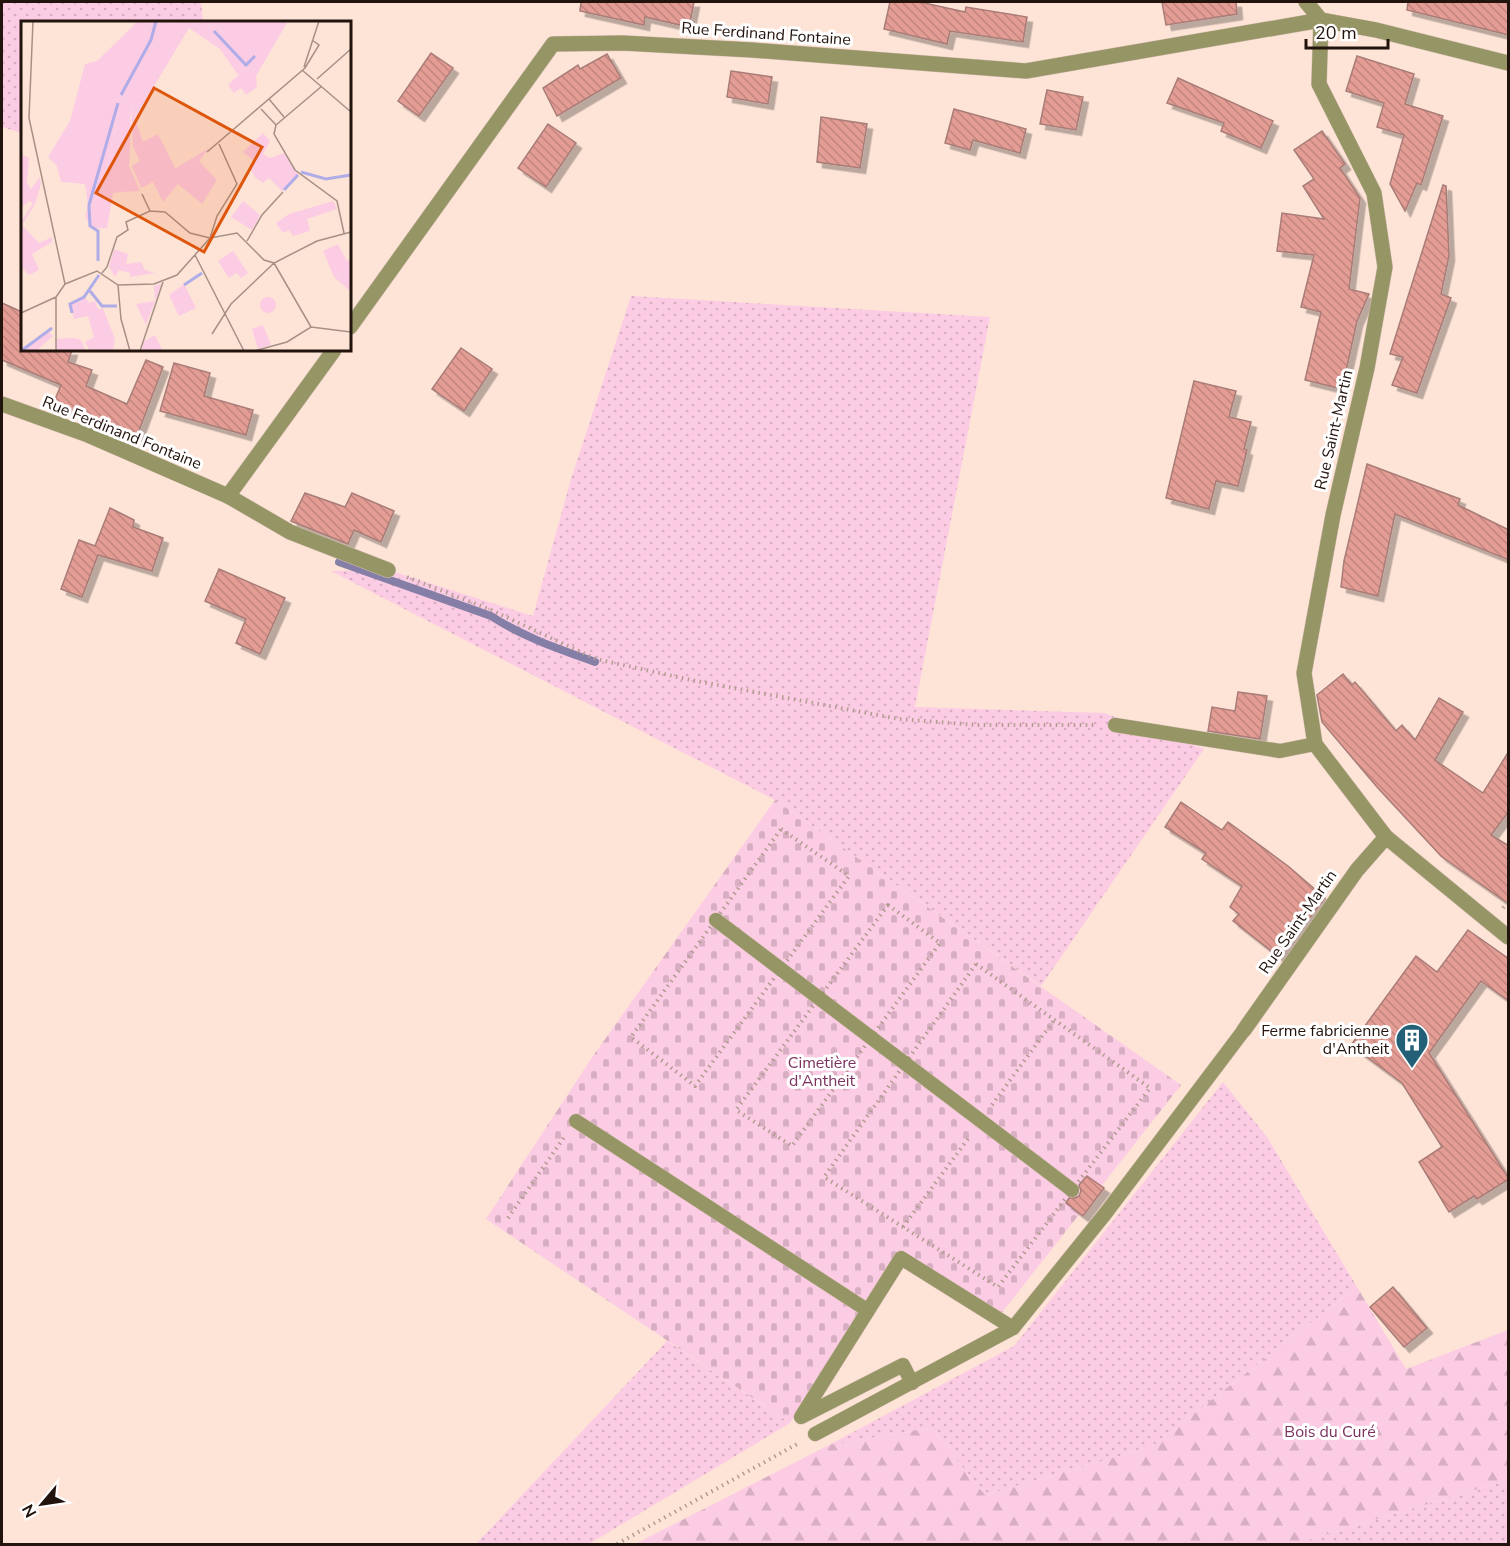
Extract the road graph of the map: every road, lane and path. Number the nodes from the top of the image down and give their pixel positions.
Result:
1 (1306, 2) edge
2 (1321, 20) junction
3 (1509, 63) edge
4 (351, 326) edge
5 (333, 351) edge
6 (2, 404) edge
7 (228, 496) junction
8 (388, 570) joint
9 (1115, 725) joint
10 (1315, 744) junction
11 (1386, 837) junction
12 (716, 920) dead end
13 (1509, 937) edge
14 (1244, 1030) joint
15 (576, 1121) joint
16 (1072, 1190) dead end
17 (508, 1218) dead end
18 (867, 1310) junction
19 (1013, 1328) junction
20 (912, 1383) junction
21 (815, 1434) joint
22 (617, 1545) edge

1 - 2 street
2 - 3 street
2 - 4 street, Rue Ferdinand Fontaine
2 - 10 street, Rue Saint-Martin
5 - 7 street
6 - 7 street, Rue Ferdinand Fontaine
7 - 8 street, Rue Ferdinand Fontaine
8 - 9 path
9 - 10 lane
10 - 11 street, Rue Saint-Martin
11 - 13 street, Rue Saint-Martin
11 - 14 street, Rue Saint-Martin
12 - 16 lane
14 - 19 lane
15 - 17 path
15 - 18 lane
18 - 19 lane
18 - 20 lane
19 - 20 lane
20 - 21 lane
21 - 22 path

